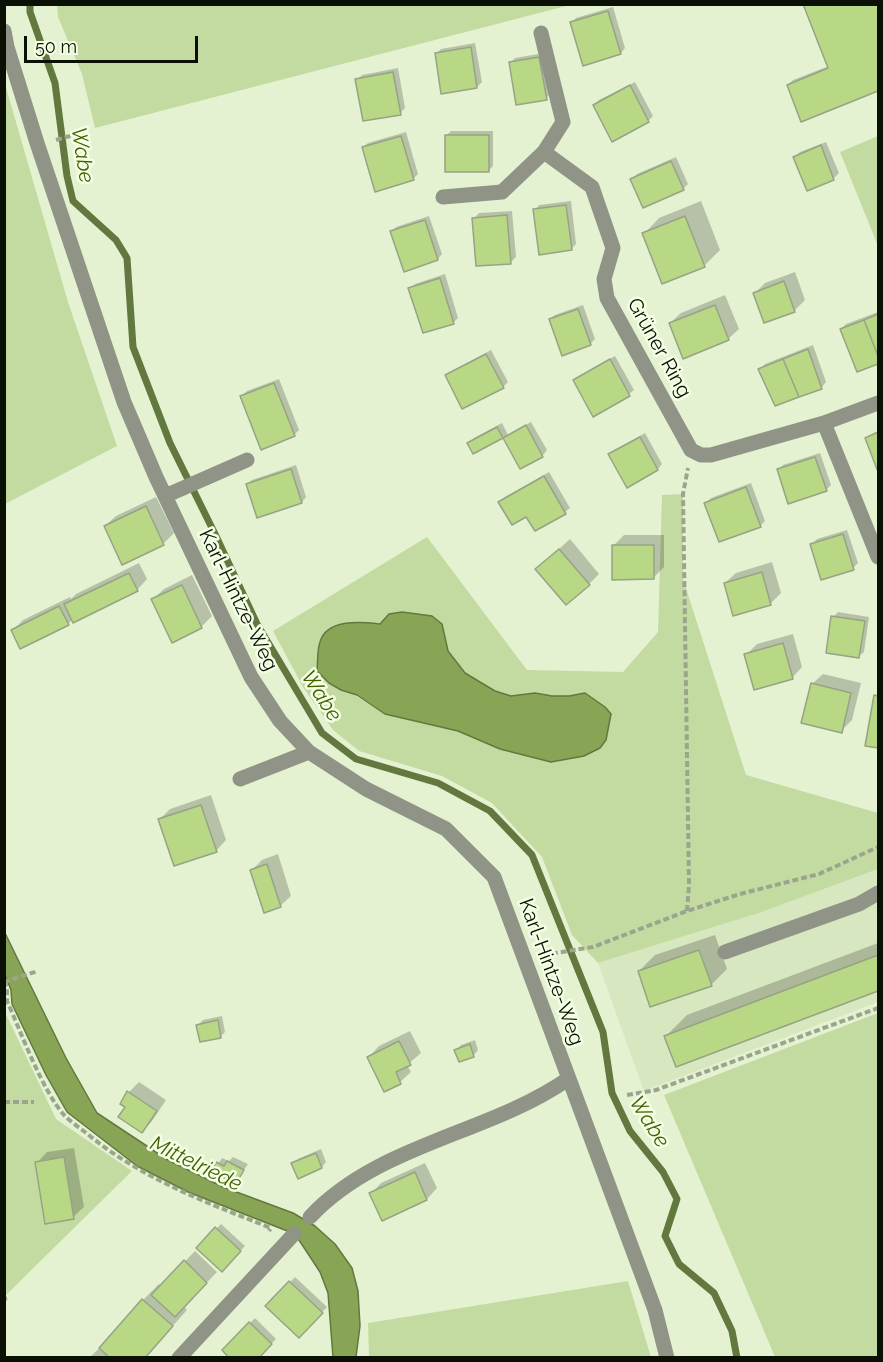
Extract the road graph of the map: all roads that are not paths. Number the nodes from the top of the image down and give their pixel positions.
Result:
1 (4, 31) edge
2 (541, 33) dead end
3 (544, 152) junction
4 (443, 197) dead end
5 (879, 403) edge
6 (824, 423) junction
7 (247, 460) dead end
8 (165, 496) junction
9 (879, 557) edge
10 (309, 752) junction
11 (240, 779) dead end
12 (879, 893) edge
13 (725, 952) dead end
14 (568, 1079) junction
15 (310, 1217) dead end
16 (294, 1234) dead end
17 (179, 1358) edge
18 (668, 1358) edge

1 - 8 street, Karl-Hintze-Weg
2 - 3 street
3 - 4 street
3 - 6 street, Grüner Ring
5 - 6 street
6 - 9 street
7 - 8 street
8 - 10 street, Karl-Hintze-Weg
10 - 11 street
10 - 14 street, Karl-Hintze-Weg
12 - 13 street
14 - 15 street
14 - 18 street, Karl-Hintze-Weg
16 - 17 street

